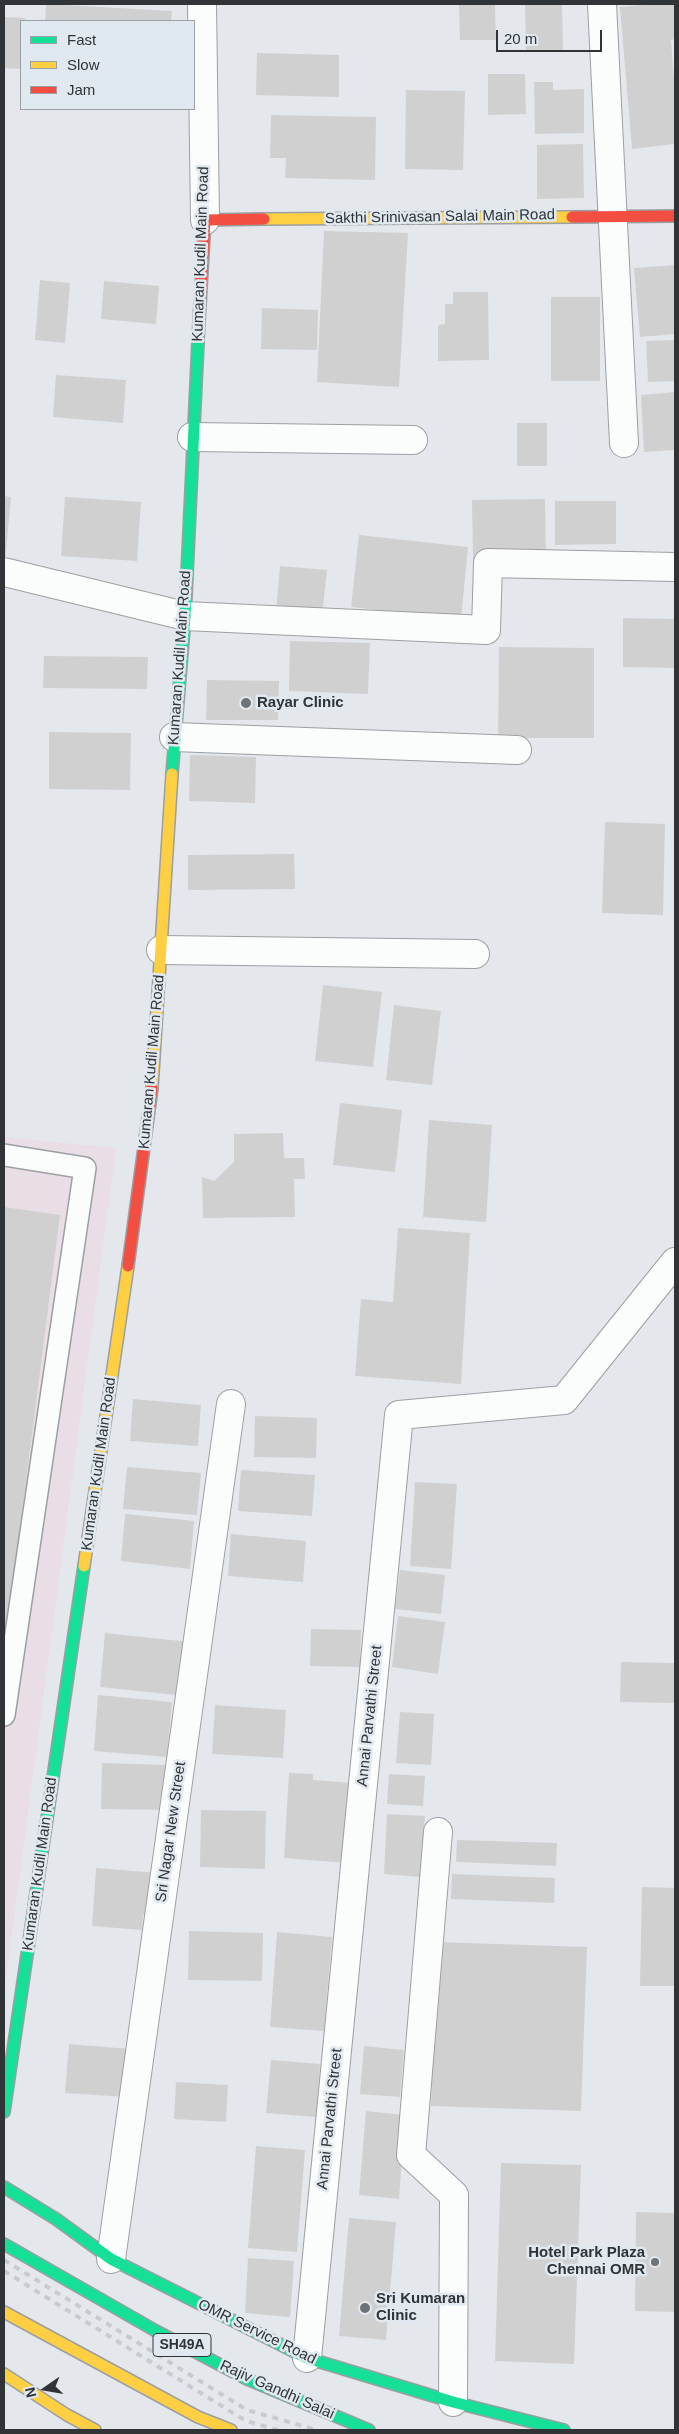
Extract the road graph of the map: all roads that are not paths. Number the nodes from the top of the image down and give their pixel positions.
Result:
1 (202, 4) edge
2 (602, 4) edge
3 (614, 215) junction
4 (675, 216) edge
5 (206, 220) junction
6 (192, 437) junction
7 (413, 440) dead end
8 (624, 443) dead end
9 (675, 568) edge
10 (4, 572) edge
11 (185, 616) junction
12 (174, 737) junction
13 (517, 750) dead end
14 (161, 950) junction
15 (475, 954) dead end
16 (4, 1155) edge
17 (675, 1262) edge
18 (230, 1404) dead end
19 (4, 1715) edge
20 (438, 1832) dead end
21 (4, 2112) edge
22 (4, 2187) edge
23 (4, 2244) edge
24 (111, 2259) junction
25 (4, 2312) edge
26 (307, 2358) junction
27 (4, 2374) edge
28 (453, 2402) junction
29 (95, 2430) edge
30 (231, 2430) edge
31 (369, 2430) edge
32 (564, 2430) edge

1 - 5 street, Kumaran Kudil Main Road
2 - 3 street
3 - 4 street, Sakthi Srinivasan Salai Main Road
3 - 5 street, Sakthi Srinivasan Salai Main Road
3 - 8 street
5 - 6 street, Kumaran Kudil Main Road
6 - 7 street
6 - 11 street, Kumaran Kudil Main Road
9 - 11 street
10 - 11 street
11 - 12 street, Kumaran Kudil Main Road
12 - 13 street
12 - 14 street, Kumaran Kudil Main Road
14 - 15 street
14 - 21 street, Kumaran Kudil Main Road
16 - 19 lane
17 - 26 street, Annai Parvathi Street
18 - 24 street, Sri Nagar New Street
20 - 28 street
22 - 24 street, OMR Service Road
23 - 31 street, Rajiv Gandhi Salai / SH49A
24 - 26 street, OMR Service Road
25 - 30 street
26 - 28 street, OMR Service Road
27 - 29 street
28 - 32 street, OMR Service Road

